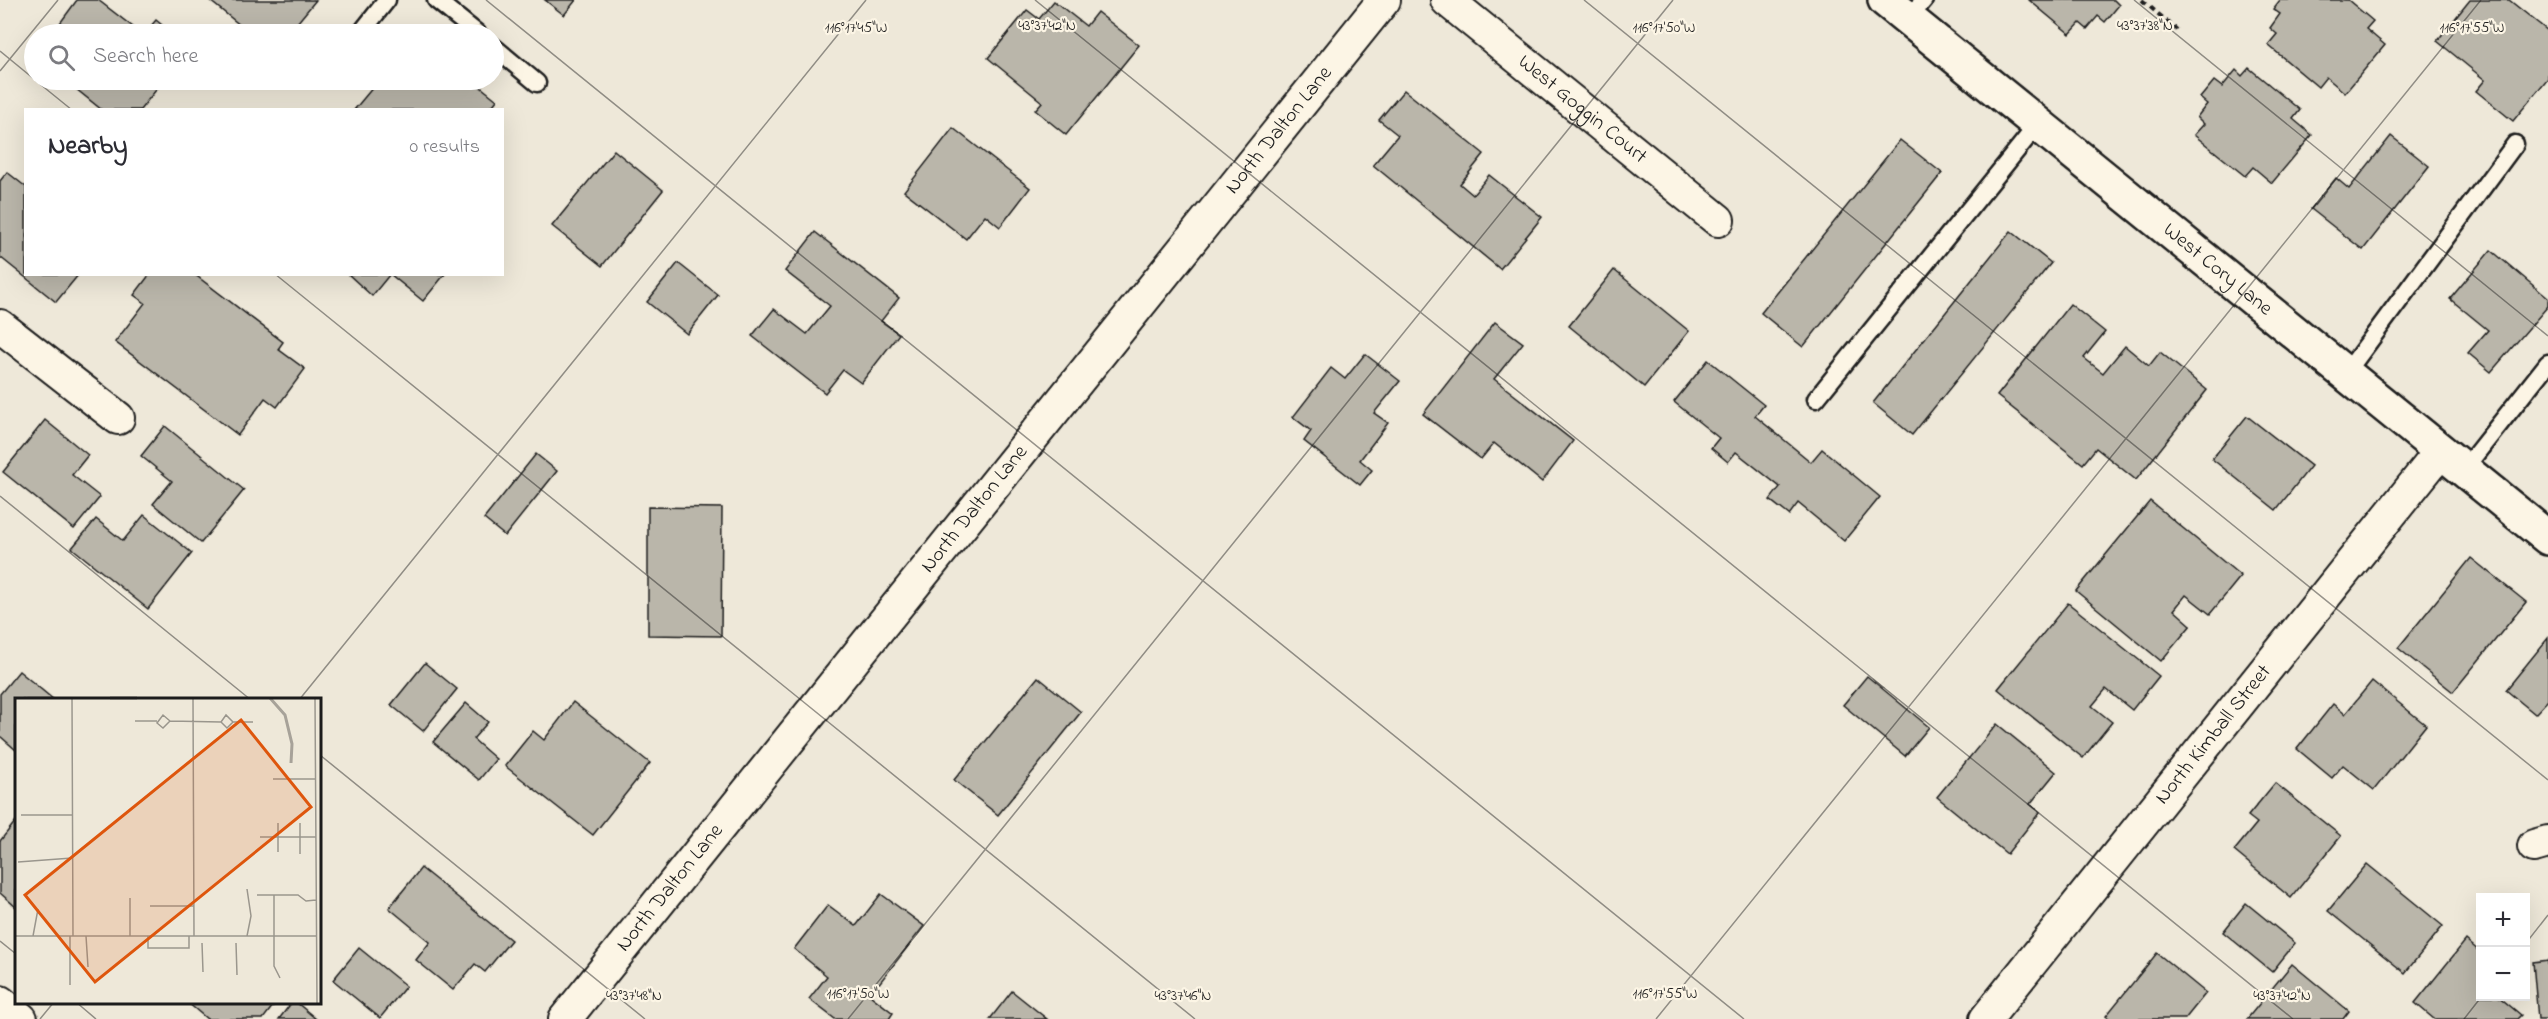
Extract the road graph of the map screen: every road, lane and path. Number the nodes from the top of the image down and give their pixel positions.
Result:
1 (387, 0) edge
2 (436, 0) edge
3 (1384, 0) edge
4 (1447, 0) edge
5 (2142, 0) edge
6 (1906, 6) edge
7 (368, 24) edge
8 (466, 24) edge
9 (2177, 30) dead end
10 (504, 56) edge
11 (537, 83) dead end
12 (2038, 124) junction
13 (2515, 144) dead end
14 (1718, 220) dead end
15 (0, 326) edge
16 (2548, 363) edge
17 (2346, 373) junction
18 (1816, 399) dead end
19 (118, 418) dead end
20 (2453, 460) junction
21 (2548, 538) edge
22 (0, 1002) edge
23 (1992, 1017) edge
24 (21, 1019) edge
25 (565, 1019) edge

1 - 7 lane
2 - 8 lane
3 - 25 street, North Dalton Lane
4 - 14 street, West Goggin Court
5 - 9 path
6 - 12 street, West Cory Lane
10 - 11 lane
12 - 17 street, West Cory Lane
12 - 18 lane
13 - 17 lane
15 - 19 street
16 - 20 lane
17 - 20 street, West Cory Lane
20 - 21 street, West Cory Lane
20 - 23 street, North Kimball Street
22 - 24 street

